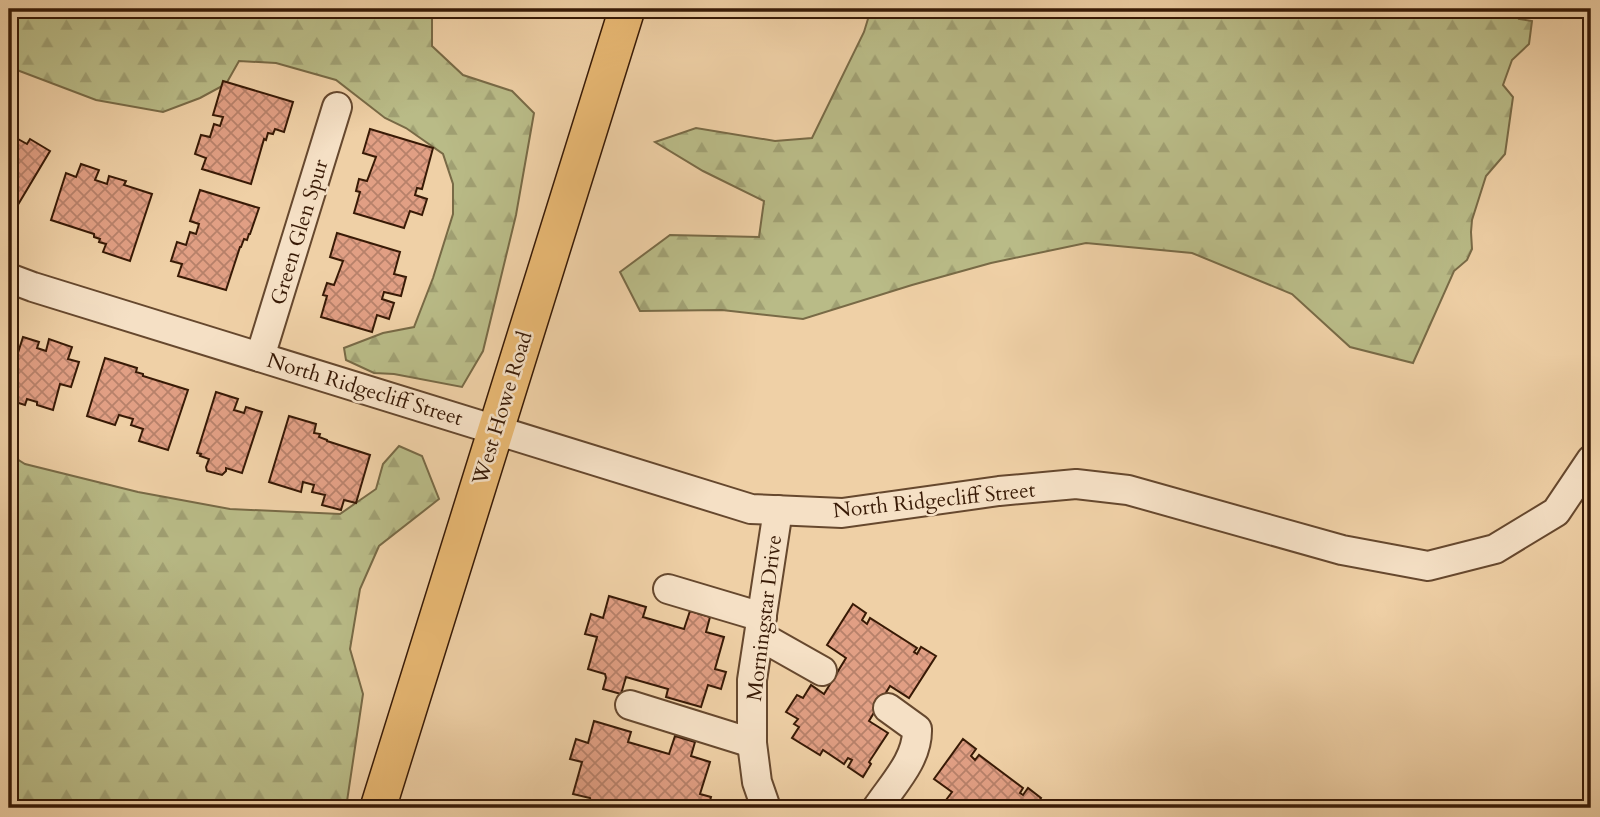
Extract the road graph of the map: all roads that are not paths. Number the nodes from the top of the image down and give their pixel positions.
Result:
1 (627, 9) edge
2 (337, 107) dead end
3 (9, 278) edge
4 (260, 357) junction
5 (496, 430) junction
6 (1591, 460) edge
7 (778, 510) junction
8 (667, 589) dead end
9 (761, 627) junction
10 (822, 671) dead end
11 (630, 705) dead end
12 (888, 708) dead end
13 (752, 743) junction
14 (378, 808) edge
15 (766, 808) edge
16 (877, 808) edge

1 - 5 main road, West Howe Road
2 - 4 street, Green Glen Spur
3 - 4 street, North Ridgecliff Street
4 - 5 street, North Ridgecliff Street
5 - 7 street, North Ridgecliff Street
5 - 14 main road, West Howe Road
6 - 7 street, North Ridgecliff Street
7 - 9 street, Morningstar Drive
8 - 9 street
9 - 10 street
9 - 13 street, Morningstar Drive
11 - 13 street
12 - 16 street
13 - 15 street, Morningstar Drive

